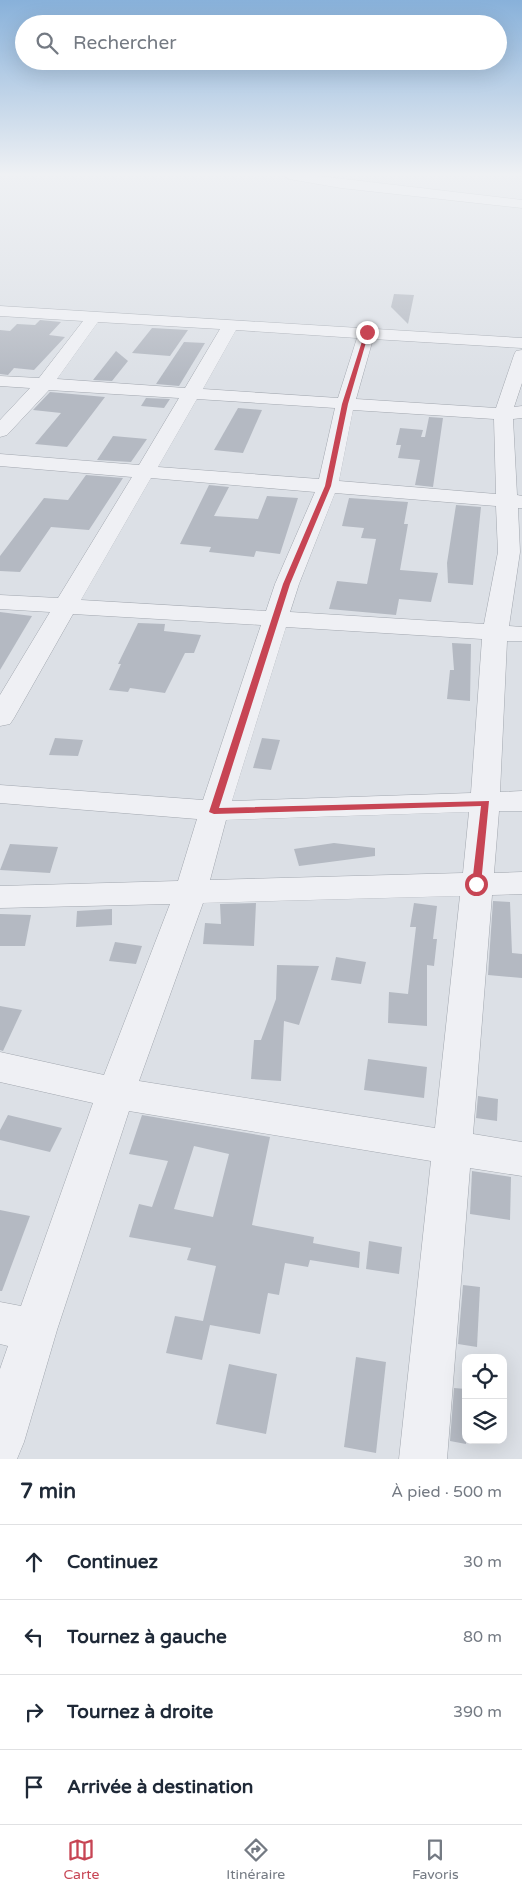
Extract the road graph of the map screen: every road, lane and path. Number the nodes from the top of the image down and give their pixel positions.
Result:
1 (0, 311) edge
2 (93, 318) junction
3 (230, 327) junction
4 (367, 332) junction
5 (522, 343) edge
6 (522, 355) edge
7 (0, 380) edge
8 (45, 383) junction
9 (190, 395) junction
10 (345, 404) junction
11 (513, 413) edge
12 (0, 432) edge
13 (0, 460) edge
14 (146, 472) junction
15 (328, 486) junction
16 (514, 501) edge
17 (0, 602) edge
18 (67, 606) junction
19 (275, 619) junction
20 (495, 633) junction
21 (522, 634) edge
22 (0, 718) edge
23 (0, 794) edge
24 (522, 802) edge
25 (486, 803) junction
26 (214, 812) junction
27 (522, 883) edge
28 (476, 884) junction
29 (191, 892) junction
30 (0, 897) edge
31 (0, 1067) edge
32 (116, 1093) junction
33 (452, 1147) junction
34 (522, 1159) edge
35 (18, 1326) edge
36 (0, 1442) edge
37 (423, 1459) edge

1 - 2 street
2 - 3 street
2 - 8 street
3 - 4 street
3 - 9 street
4 - 5 street
4 - 10 street
6 - 11 street
7 - 8 street
8 - 9 street
8 - 12 street
9 - 10 street
9 - 14 street
10 - 11 street
10 - 15 street
11 - 16 street
13 - 14 street
14 - 15 street
14 - 18 street
15 - 16 street
15 - 19 street
16 - 20 street
17 - 18 street
18 - 19 street
18 - 22 street
19 - 20 street
19 - 26 street
20 - 21 street
20 - 25 street
23 - 26 street
24 - 25 street
25 - 26 street
25 - 28 street
26 - 29 street
27 - 28 street
28 - 29 street
28 - 33 street
29 - 30 street
29 - 32 street
31 - 32 street
32 - 33 street
32 - 35 street
33 - 34 street
33 - 37 street
35 - 36 street

